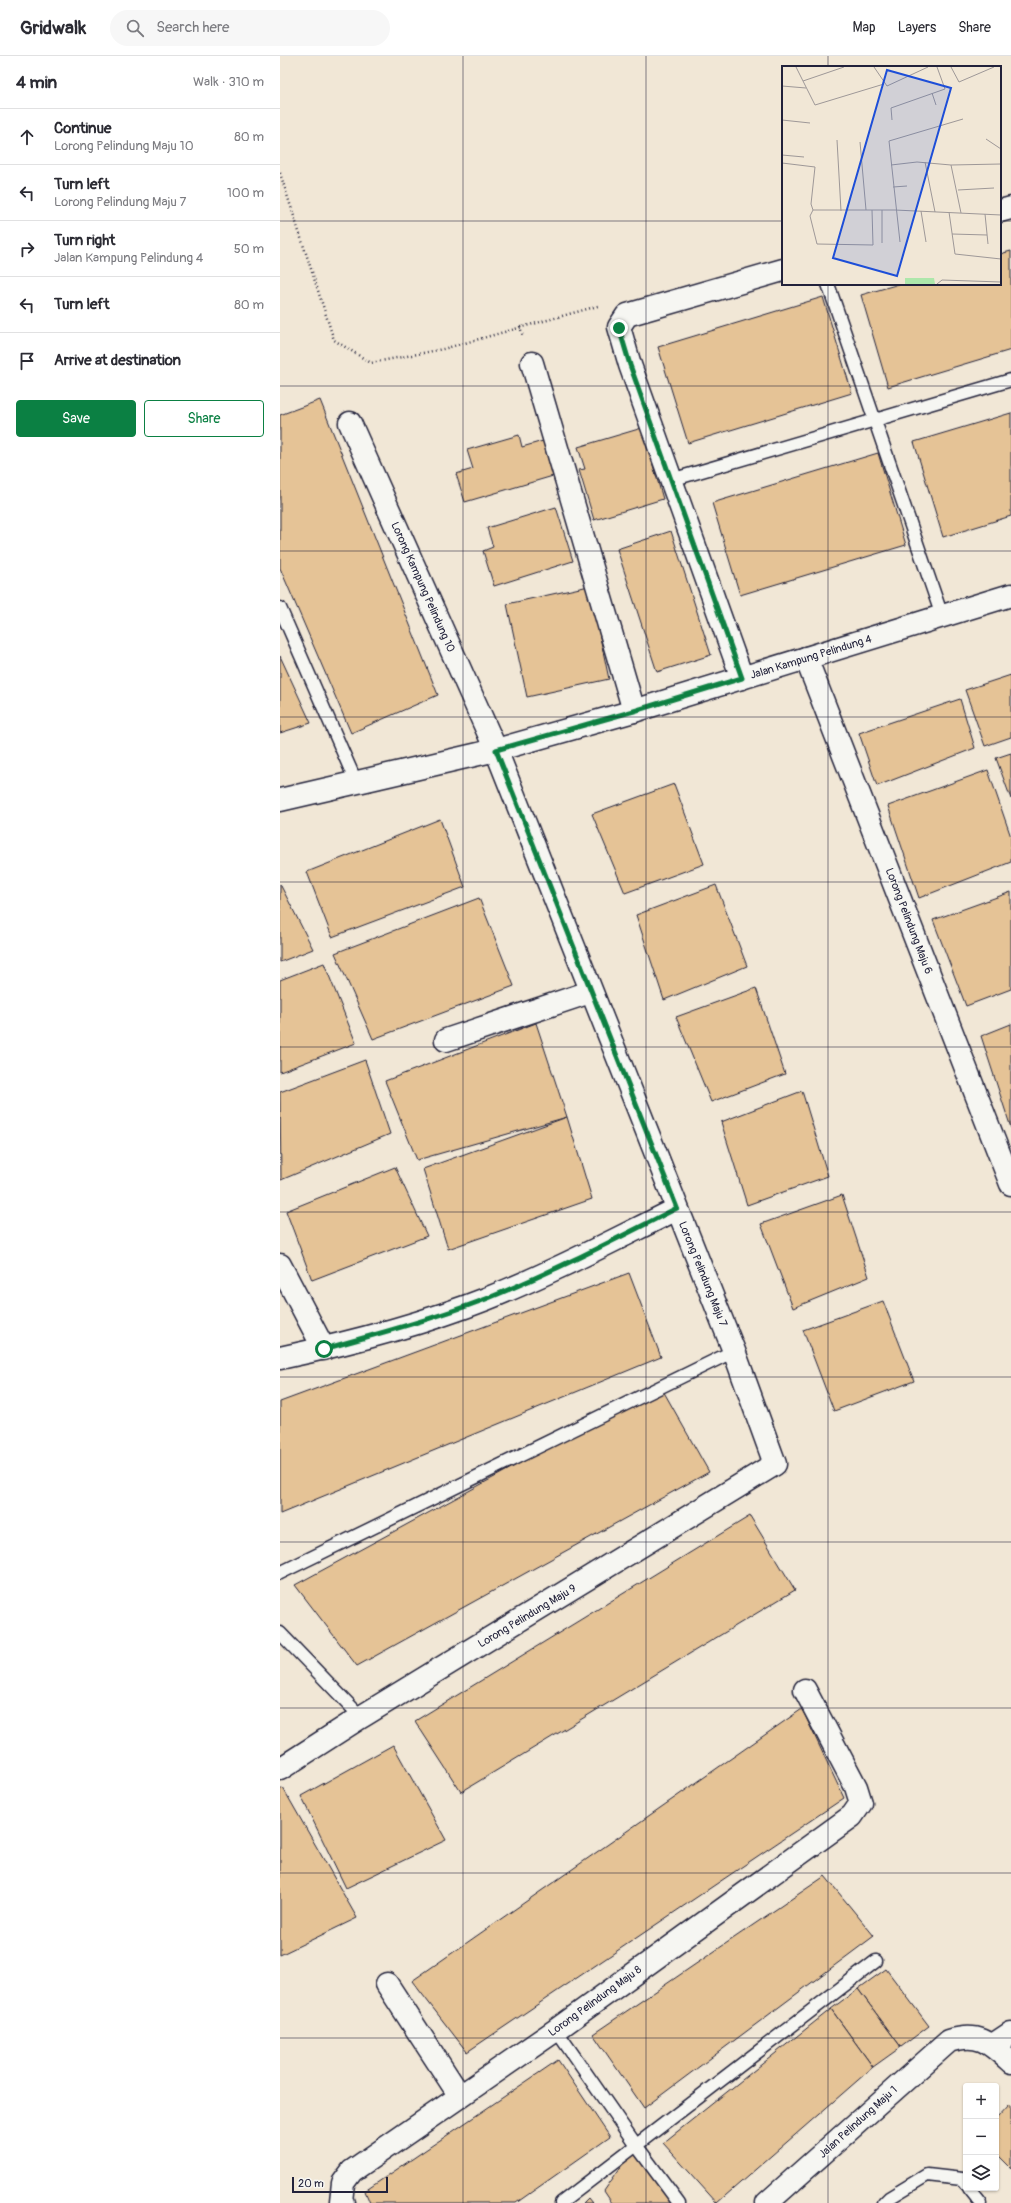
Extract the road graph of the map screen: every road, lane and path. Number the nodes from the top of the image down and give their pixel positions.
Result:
1 (280, 173) edge
2 (1011, 208) edge
3 (1001, 211) edge
4 (782, 270) edge
5 (828, 285) edge
6 (627, 315) junction
7 (532, 363) dead end
8 (1011, 380) edge
9 (875, 420) junction
10 (350, 423) dead end
11 (671, 480) junction
12 (1011, 595) edge
13 (280, 608) edge
14 (942, 616) junction
15 (806, 658) junction
16 (742, 678) junction
17 (634, 711) junction
18 (496, 750) junction
19 (356, 782) junction
20 (280, 800) edge
21 (590, 992) junction
22 (446, 1040) dead end
23 (1011, 1184) edge
24 (677, 1208) junction
25 (280, 1265) edge
26 (324, 1349) junction
27 (734, 1351) junction
28 (280, 1358) edge
29 (775, 1464) joint
30 (280, 1573) edge
31 (280, 1633) edge
32 (805, 1690) dead end
33 (361, 1717) junction
34 (280, 1769) edge
35 (876, 1961) dead end
36 (387, 1984) dead end
37 (556, 2030) junction
38 (1011, 2033) edge
39 (993, 2045) junction
40 (1011, 2062) edge
41 (460, 2096) junction
42 (636, 2145) junction
43 (963, 2180) edge
44 (971, 2191) edge
45 (343, 2203) edge
46 (561, 2203) edge
47 (679, 2203) edge
48 (767, 2203) edge
49 (884, 2203) edge
50 (981, 2203) edge

1 - 6 path
2 - 3 street
4 - 6 street
5 - 9 lane
6 - 11 street
7 - 17 street
8 - 9 lane
9 - 11 lane
9 - 14 lane
10 - 18 street, Lorong Kampung Pelindung 10
11 - 16 street
12 - 14 street, Jalan Kampung Pelindung 4
13 - 19 lane
14 - 15 street, Jalan Kampung Pelindung 4
15 - 16 street, Jalan Kampung Pelindung 4
15 - 23 street, Lorong Pelindung Maju 6
16 - 17 street, Jalan Kampung Pelindung 4
17 - 18 street, Jalan Kampung Pelindung 4
18 - 19 street, Jalan Kampung Pelindung 4
18 - 21 street, Lorong Pelindung Maju 7
19 - 20 street, Jalan Kampung Pelindung 4
21 - 22 street
21 - 24 street, Lorong Pelindung Maju 7
24 - 26 street
24 - 27 street, Lorong Pelindung Maju 7
25 - 26 street
26 - 28 street
27 - 29 street, Lorong Pelindung Maju 7
27 - 30 lane
29 - 33 street, Lorong Pelindung Maju 9
31 - 33 lane
32 - 37 street, Lorong Pelindung Maju 8
33 - 34 street, Lorong Pelindung Maju 9
35 - 42 lane
36 - 41 street
37 - 41 street, Lorong Pelindung Maju 8
37 - 42 lane
38 - 39 street
39 - 40 street
39 - 48 street, Jalan Pelindung Maju 1
41 - 45 street, Lorong Pelindung Maju 8
42 - 46 lane
42 - 47 lane
43 - 49 lane
44 - 50 lane

